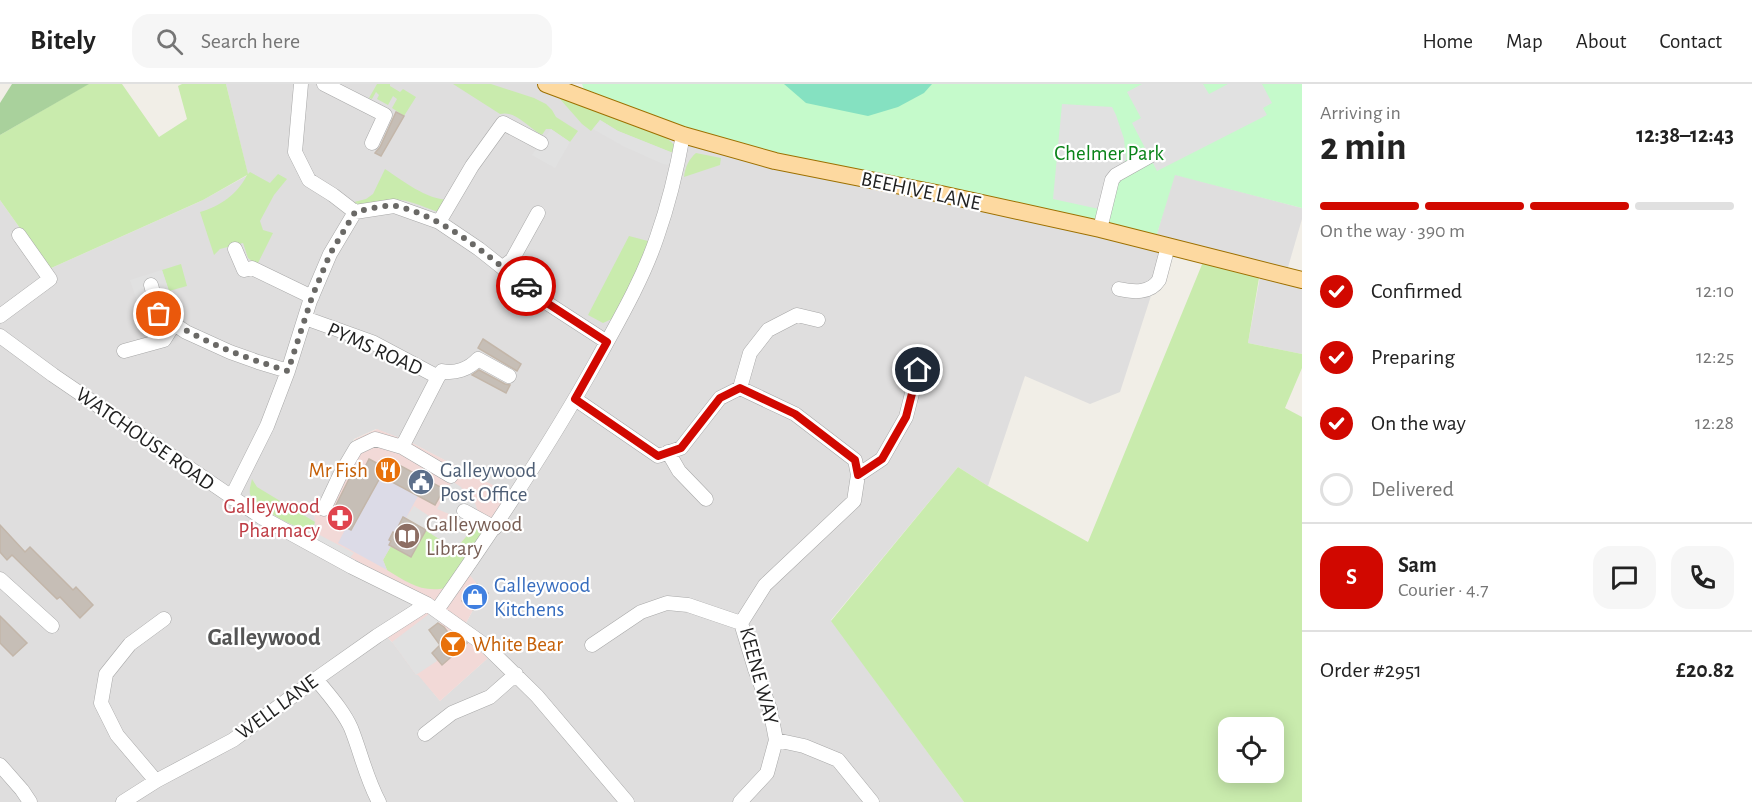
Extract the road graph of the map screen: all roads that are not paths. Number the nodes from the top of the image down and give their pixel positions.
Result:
1 (301, 84) edge
2 (324, 84) edge
3 (546, 84) edge
4 (570, 88) edge
5 (683, 135) junction
6 (372, 143) dead end
7 (541, 143) dead end
8 (1149, 156) dead end
9 (355, 212) junction
10 (538, 213) dead end
11 (440, 222) junction
12 (1100, 229) junction
13 (19, 235) dead end
14 (1168, 246) junction
15 (234, 249) dead end
16 (502, 267) junction
17 (1302, 280) edge
18 (150, 285) dead end
19 (1119, 289) dead end
20 (312, 297) junction
21 (0, 316) edge
22 (305, 318) junction
23 (818, 320) dead end
24 (174, 324) junction
25 (0, 336) edge
26 (607, 342) junction
27 (124, 351) dead end
28 (918, 370) dead end
29 (288, 371) junction
30 (509, 376) dead end
31 (438, 377) junction
32 (740, 388) junction
33 (575, 399) junction
34 (402, 447) junction
35 (668, 452) junction
36 (858, 475) junction
37 (451, 476) dead end
38 (231, 498) junction
39 (706, 499) dead end
40 (324, 509) dead end
41 (464, 511) dead end
42 (495, 528) junction
43 (0, 579) edge
44 (432, 607) junction
45 (164, 619) dead end
46 (741, 622) junction
47 (52, 626) dead end
48 (592, 645) dead end
49 (516, 674) junction
50 (316, 679) junction
51 (425, 734) dead end
52 (776, 740) junction
53 (0, 765) edge
54 (156, 782) junction
55 (30, 802) edge
56 (123, 802) edge
57 (379, 802) edge
58 (627, 802) edge
59 (740, 802) edge
60 (873, 802) edge

1 - 9 street
2 - 6 street
3 - 4 main road, BEEHIVE LANE
4 - 5 main road, BEEHIVE LANE
5 - 12 main road, BEEHIVE LANE
5 - 26 street
7 - 11 street
8 - 12 street
9 - 11 street
9 - 20 street, PYMS ROAD
10 - 16 street
11 - 16 street
12 - 14 main road, BEEHIVE LANE
13 - 21 street
14 - 17 main road, BEEHIVE LANE
14 - 19 street
15 - 20 street
16 - 26 street
18 - 24 street
20 - 22 street, PYMS ROAD
22 - 29 street, PYMS ROAD
22 - 31 street, PYMS ROAD
23 - 32 street
24 - 27 street
24 - 29 street
25 - 38 street, WATCHOUSE ROAD
26 - 33 street
28 - 36 street
29 - 38 street, PYMS ROAD
30 - 31 street
31 - 34 street, PYMS ROAD
32 - 35 street
32 - 36 street
33 - 35 street
33 - 42 street
34 - 37 street
34 - 40 street
35 - 39 street
36 - 46 street, KEENE WAY
38 - 44 street, WATCHOUSE ROAD
41 - 42 street
42 - 44 street
43 - 47 street
44 - 49 street, WATCHOUSE ROAD
44 - 50 street, WELL LANE
45 - 54 street
46 - 48 street
46 - 52 street, KEENE WAY
49 - 51 street
49 - 58 street, WATCHOUSE ROAD
50 - 54 street, WELL LANE
50 - 57 street
52 - 59 street, KEENE WAY
52 - 60 street
53 - 55 street
54 - 56 street, WELL LANE

